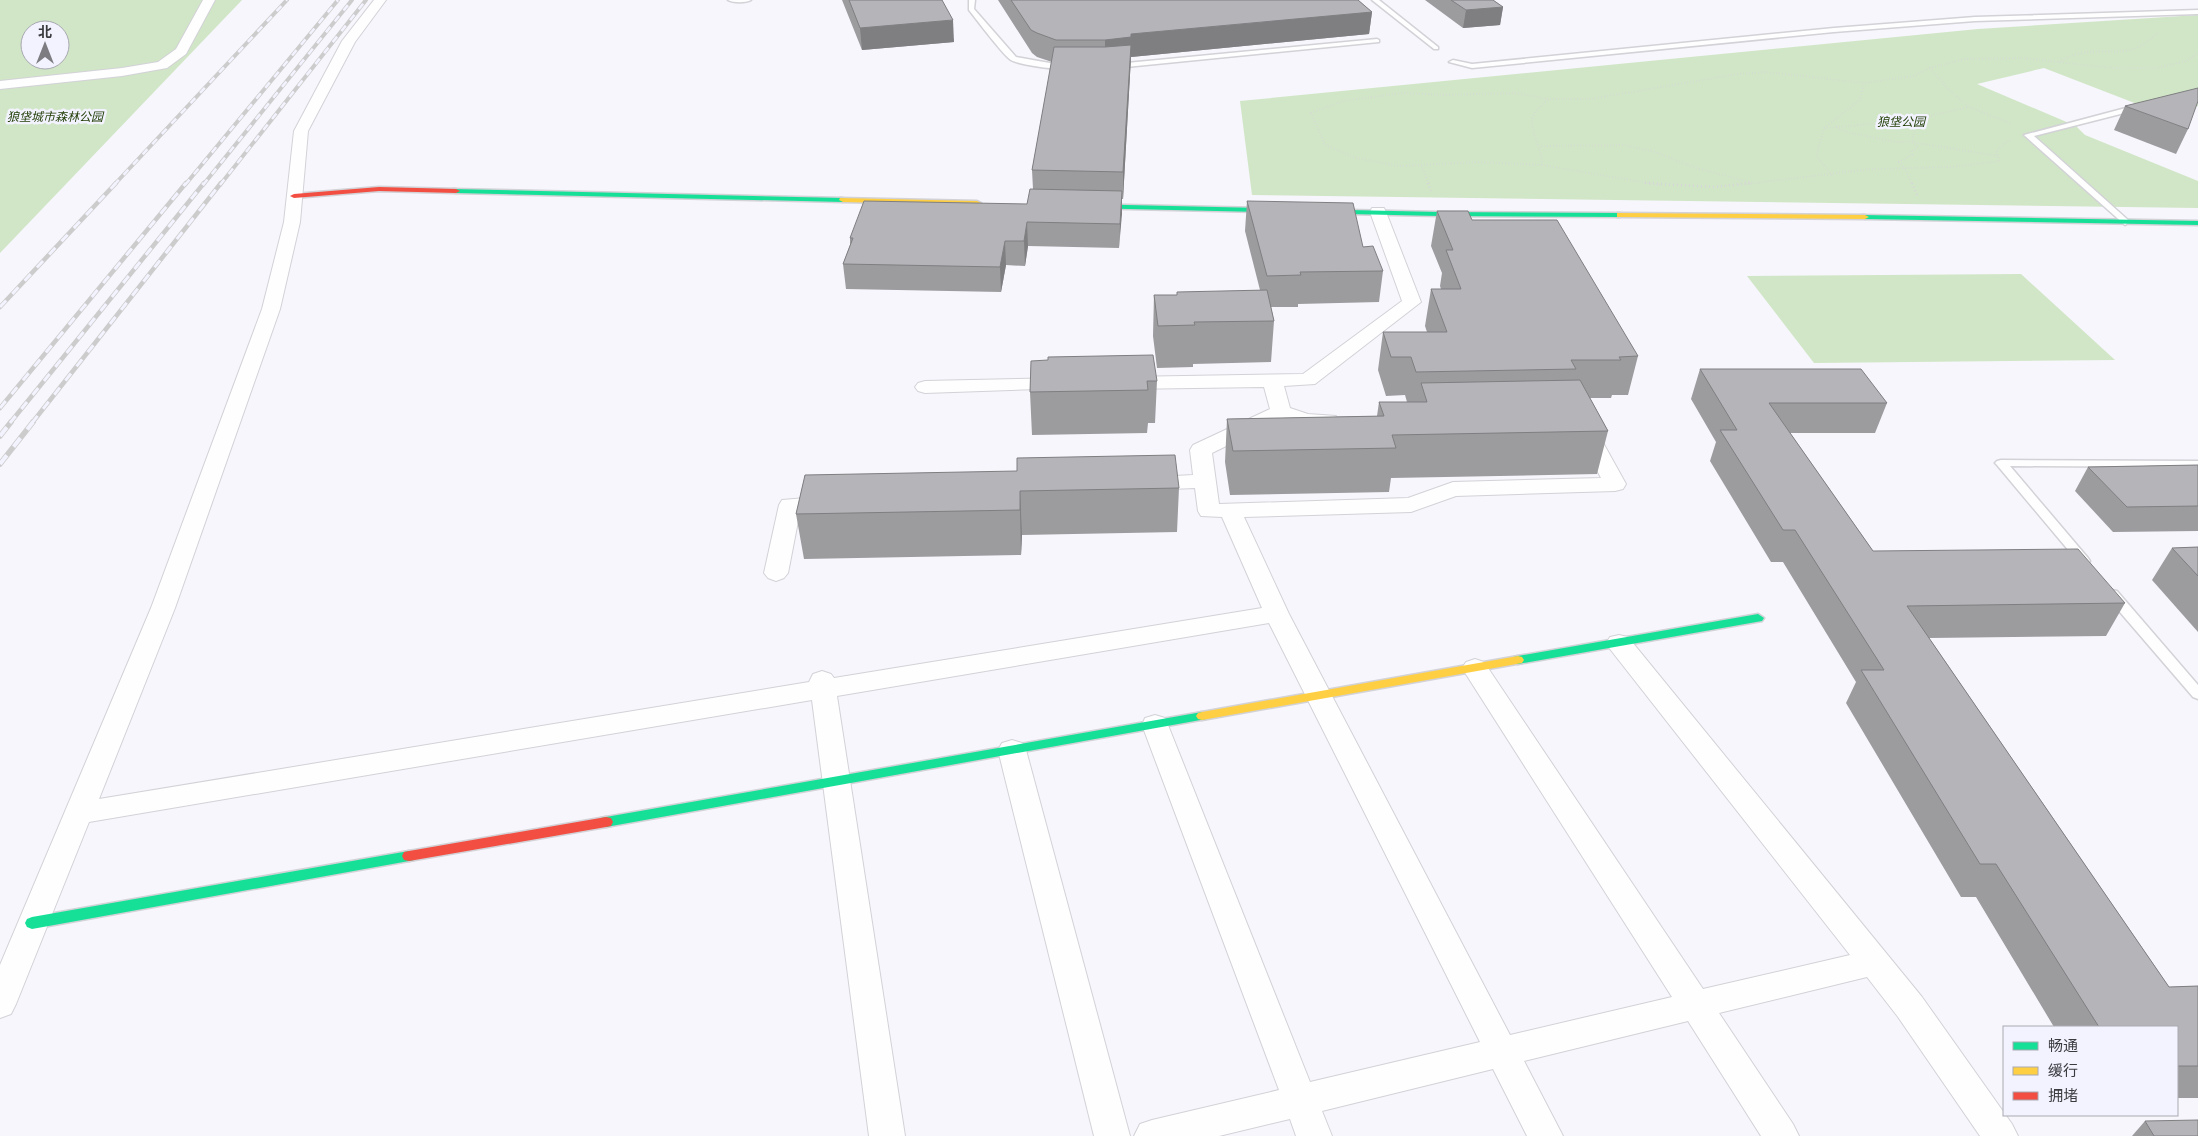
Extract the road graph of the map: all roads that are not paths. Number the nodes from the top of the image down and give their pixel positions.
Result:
1 (209, 0) edge
2 (380, 0) edge
3 (731, 0) edge
4 (748, 0) edge
5 (972, 0) edge
6 (1375, 0) edge
7 (2198, 12) edge
8 (1377, 41) dead end
9 (1436, 48) dead end
10 (1453, 62) dead end
11 (1076, 67) edge
12 (1105, 67) edge
13 (0, 85) edge
14 (2137, 107) edge
15 (294, 196) junction
16 (988, 204) edge
17 (1078, 206) edge
18 (1378, 212) junction
19 (2125, 222) junction
20 (2198, 223) edge
21 (1272, 380) junction
22 (1108, 383) edge
23 (1079, 384) edge
24 (926, 387) dead end
25 (1280, 412) junction
26 (1578, 414) edge
27 (1344, 420) edge
28 (2198, 464) edge
29 (1205, 481) junction
30 (1126, 483) edge
31 (847, 502) edge
32 (1230, 510) junction
33 (2090, 568) edge
34 (776, 573) dead end
35 (2102, 583) edge
36 (1277, 614) junction
37 (1758, 618) dead end
38 (1619, 643) junction
39 (1475, 668) junction
40 (822, 685) junction
41 (2198, 694) edge
42 (1318, 696) junction
43 (1155, 725) junction
44 (1012, 750) junction
45 (836, 781) junction
46 (78, 814) junction
47 (32, 923) junction
48 (1874, 962) junction
49 (0, 1004) edge
50 (1695, 1005) junction
51 (1501, 1052) junction
52 (1300, 1100) junction
53 (887, 1136) edge
54 (1112, 1136) edge
55 (1152, 1136) edge
56 (1314, 1136) edge
57 (1545, 1136) edge
58 (1781, 1136) edge
59 (2000, 1136) edge

1 - 13 street
2 - 15 street
3 - 4 lane
5 - 11 lane
6 - 9 lane
7 - 10 lane
8 - 12 lane
14 - 19 lane
15 - 16 street
15 - 46 street
17 - 18 street
18 - 19 street
18 - 21 street
19 - 20 street
21 - 22 street
21 - 25 street
23 - 24 street
25 - 27 street
25 - 29 street
26 - 32 street
28 - 33 lane
29 - 30 street
29 - 32 street
31 - 34 street
32 - 36 street
35 - 41 lane
36 - 40 street
36 - 42 street
37 - 38 street
38 - 39 street
38 - 48 street
39 - 42 street
39 - 50 street
40 - 45 street
40 - 46 street
42 - 43 street
42 - 51 street
43 - 44 street
43 - 52 street
44 - 45 street
44 - 54 street
45 - 47 street
45 - 53 street
46 - 47 street
47 - 49 street
48 - 50 street
48 - 59 street
50 - 51 street
50 - 58 street
51 - 52 street
51 - 57 street
52 - 55 street
52 - 56 street

